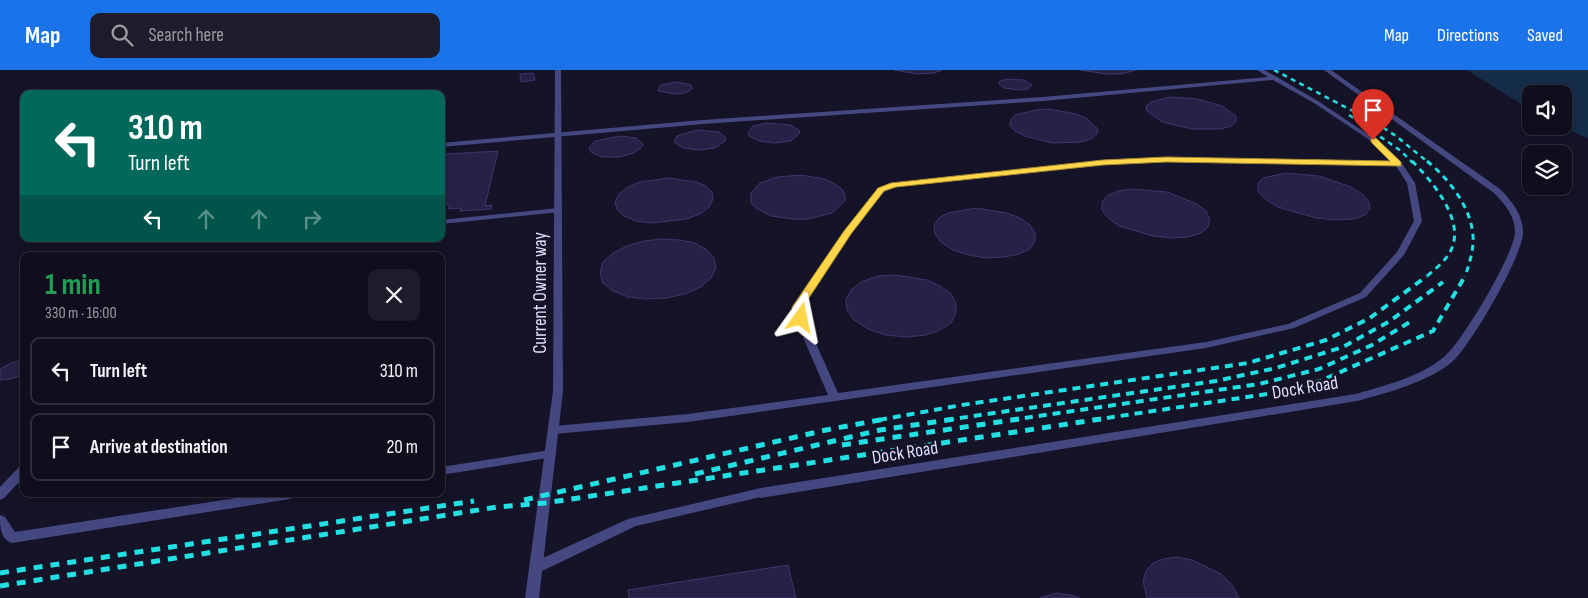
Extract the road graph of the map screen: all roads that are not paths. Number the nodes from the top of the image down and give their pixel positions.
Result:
1 (558, 70) edge
2 (1260, 70) edge
3 (1327, 70) edge
4 (1276, 78) junction
5 (558, 133) junction
6 (445, 145) edge
7 (1398, 164) junction
8 (558, 210) junction
9 (445, 222) edge
10 (835, 398) junction
11 (554, 430) junction
12 (550, 454) junction
13 (445, 470) edge
14 (20, 473) edge
15 (0, 495) edge
16 (245, 497) edge
17 (230, 498) edge
18 (0, 520) edge
19 (537, 567) junction
20 (532, 598) edge

1 - 5 street, Current Owner way
2 - 4 street
3 - 19 street, Dock Road
4 - 5 street
4 - 7 street
5 - 6 street
5 - 8 street, Current Owner way
7 - 10 street
7 - 10 street
8 - 9 street
8 - 11 street, Current Owner way
10 - 11 street
11 - 12 street, Current Owner way
12 - 13 street
12 - 19 street, Current Owner way
14 - 15 street
16 - 17 street
17 - 18 street
19 - 20 street, Current Owner way

